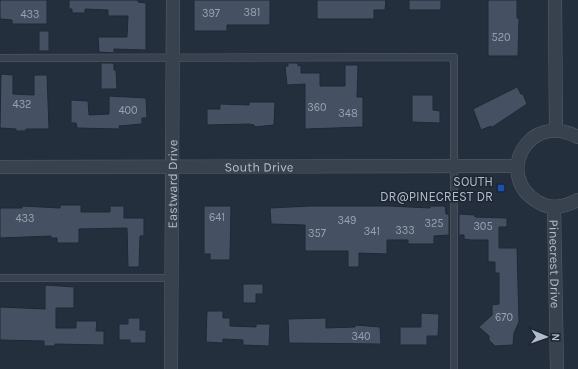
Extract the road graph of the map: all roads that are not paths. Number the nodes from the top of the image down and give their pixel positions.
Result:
1 (173, 0) edge
2 (555, 0) edge
3 (0, 58) edge
4 (173, 58) junction
5 (556, 130) junction
6 (578, 137) edge
7 (454, 166) junction
8 (517, 166) junction
9 (0, 167) edge
10 (171, 167) junction
11 (578, 200) edge
12 (554, 207) junction
13 (0, 278) edge
14 (171, 278) junction
15 (171, 369) edge
16 (454, 369) edge
17 (557, 369) edge

1 - 4 street, Eastward Drive
2 - 5 street
3 - 4 lane
4 - 7 lane
4 - 10 street, Eastward Drive
5 - 6 street
5 - 8 street
7 - 8 street, South Drive
7 - 10 street, South Drive
7 - 16 lane
8 - 12 street
9 - 10 street, South Drive
10 - 14 street, Eastward Drive
11 - 12 street
12 - 17 street, Pinecrest Drive
13 - 14 lane
14 - 15 street, Eastward Drive

